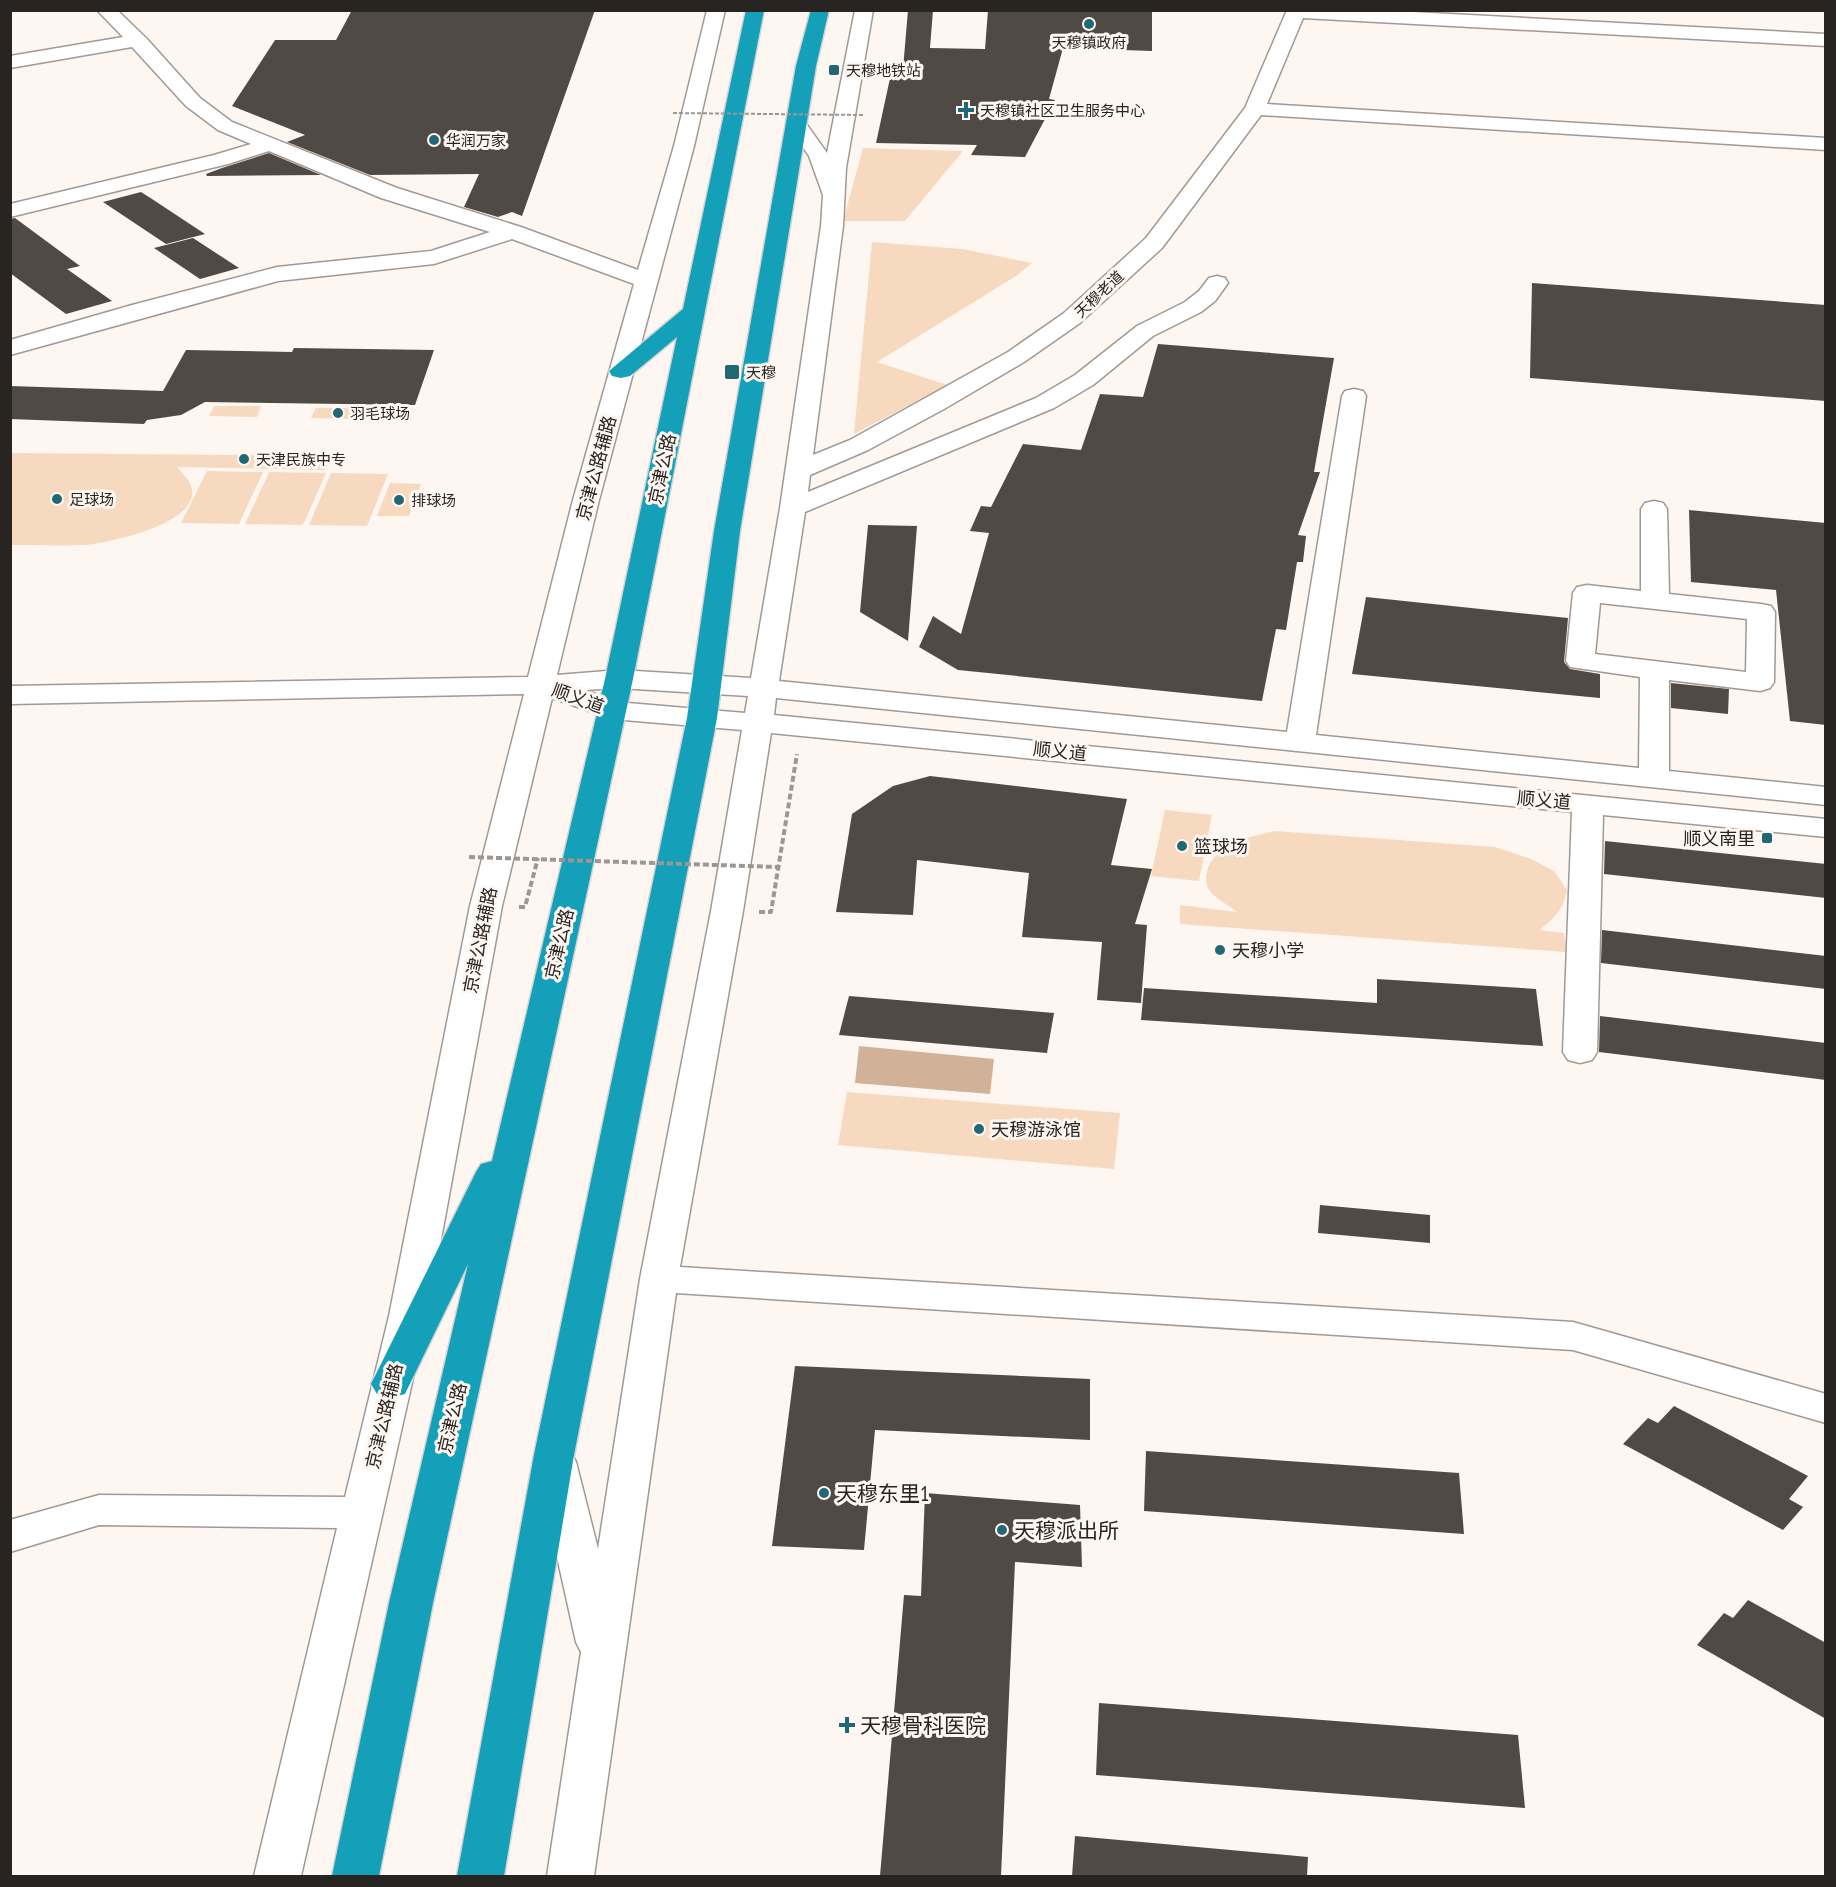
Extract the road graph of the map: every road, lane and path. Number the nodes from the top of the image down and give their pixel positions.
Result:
1 (106, 10) edge
2 (716, 10) edge
3 (755, 10) edge
4 (864, 10) edge
5 (1297, 11) edge
6 (822, 14) edge
7 (1826, 40) edge
8 (138, 42) junction
9 (10, 62) edge
10 (1255, 109) junction
11 (673, 113) dead end
12 (864, 115) dead end
13 (798, 126) junction
14 (1826, 144) edge
15 (268, 145) junction
16 (834, 201) junction
17 (10, 211) edge
18 (513, 232) junction
19 (645, 280) junction
20 (1217, 283) dead end
21 (694, 311) junction
22 (10, 348) edge
23 (621, 371) junction
24 (1354, 396) dead end
25 (798, 471) junction
26 (793, 508) junction
27 (1654, 509) dead end
28 (1654, 600) junction
29 (1655, 670) junction
30 (619, 679) junction
31 (707, 684) junction
32 (542, 685) junction
33 (10, 695) edge
34 (760, 706) junction
35 (612, 710) junction
36 (702, 718) junction
37 (803, 727) junction
38 (1300, 743) junction
39 (1569, 770) junction
40 (1654, 778) junction
41 (1826, 796) edge
42 (1578, 803) junction
43 (1826, 828) edge
44 (469, 857) dead end
45 (538, 858) junction
46 (777, 867) junction
47 (525, 907) dead end
48 (771, 912) dead end
49 (1580, 1052) dead end
50 (519, 1122) junction
51 (658, 1279) junction
52 (391, 1384) junction
53 (1826, 1409) edge
54 (554, 1455) junction
55 (361, 1513) junction
56 (10, 1536) edge
57 (602, 1659) junction
58 (277, 1876) edge
59 (355, 1876) edge
60 (480, 1876) edge
61 (570, 1876) edge

1 - 8 street
2 - 19 street, 京津公路辅路
3 - 21 highway, 京津公路
4 - 16 street
5 - 7 street
5 - 10 street, 天穆老道
6 - 13 highway
8 - 9 street
8 - 15 street
10 - 14 street
10 - 25 street, 天穆老道
11 - 12 path, bridge
13 - 16 street
13 - 31 highway
15 - 17 street
15 - 18 street
16 - 25 street
18 - 19 street
18 - 22 street
19 - 23 street, 京津公路辅路
20 - 26 street
21 - 23 highway
21 - 30 highway, 京津公路
23 - 32 street, 京津公路辅路
24 - 38 street
25 - 26 street
26 - 34 street
27 - 28 street
28 - 29 street
28 - 29 street
29 - 40 street
30 - 31 street, 顺义道
30 - 32 street, 顺义道
30 - 35 highway, 京津公路
31 - 34 street, 顺义道
31 - 36 highway
32 - 33 street
32 - 35 street, 顺义道
32 - 52 street, 京津公路辅路
34 - 36 street, 顺义道
34 - 37 street, 顺义道
34 - 38 street, 顺义道
34 - 51 street
35 - 36 street, 顺义道
35 - 50 highway, 京津公路
36 - 54 highway
37 - 42 street, 顺义道
37 - 46 path
38 - 39 street, 顺义道
39 - 40 street, 顺义道
39 - 42 street
40 - 41 street, 顺义道
42 - 43 street, 顺义道
42 - 49 street
44 - 45 path, bridge
45 - 46 path, bridge
45 - 47 path
46 - 48 path
50 - 52 highway
50 - 59 highway, 京津公路
51 - 53 street
51 - 57 street
52 - 55 street, 京津公路辅路
54 - 57 street
54 - 60 highway
55 - 56 street
55 - 58 street, 京津公路辅路
57 - 61 street

